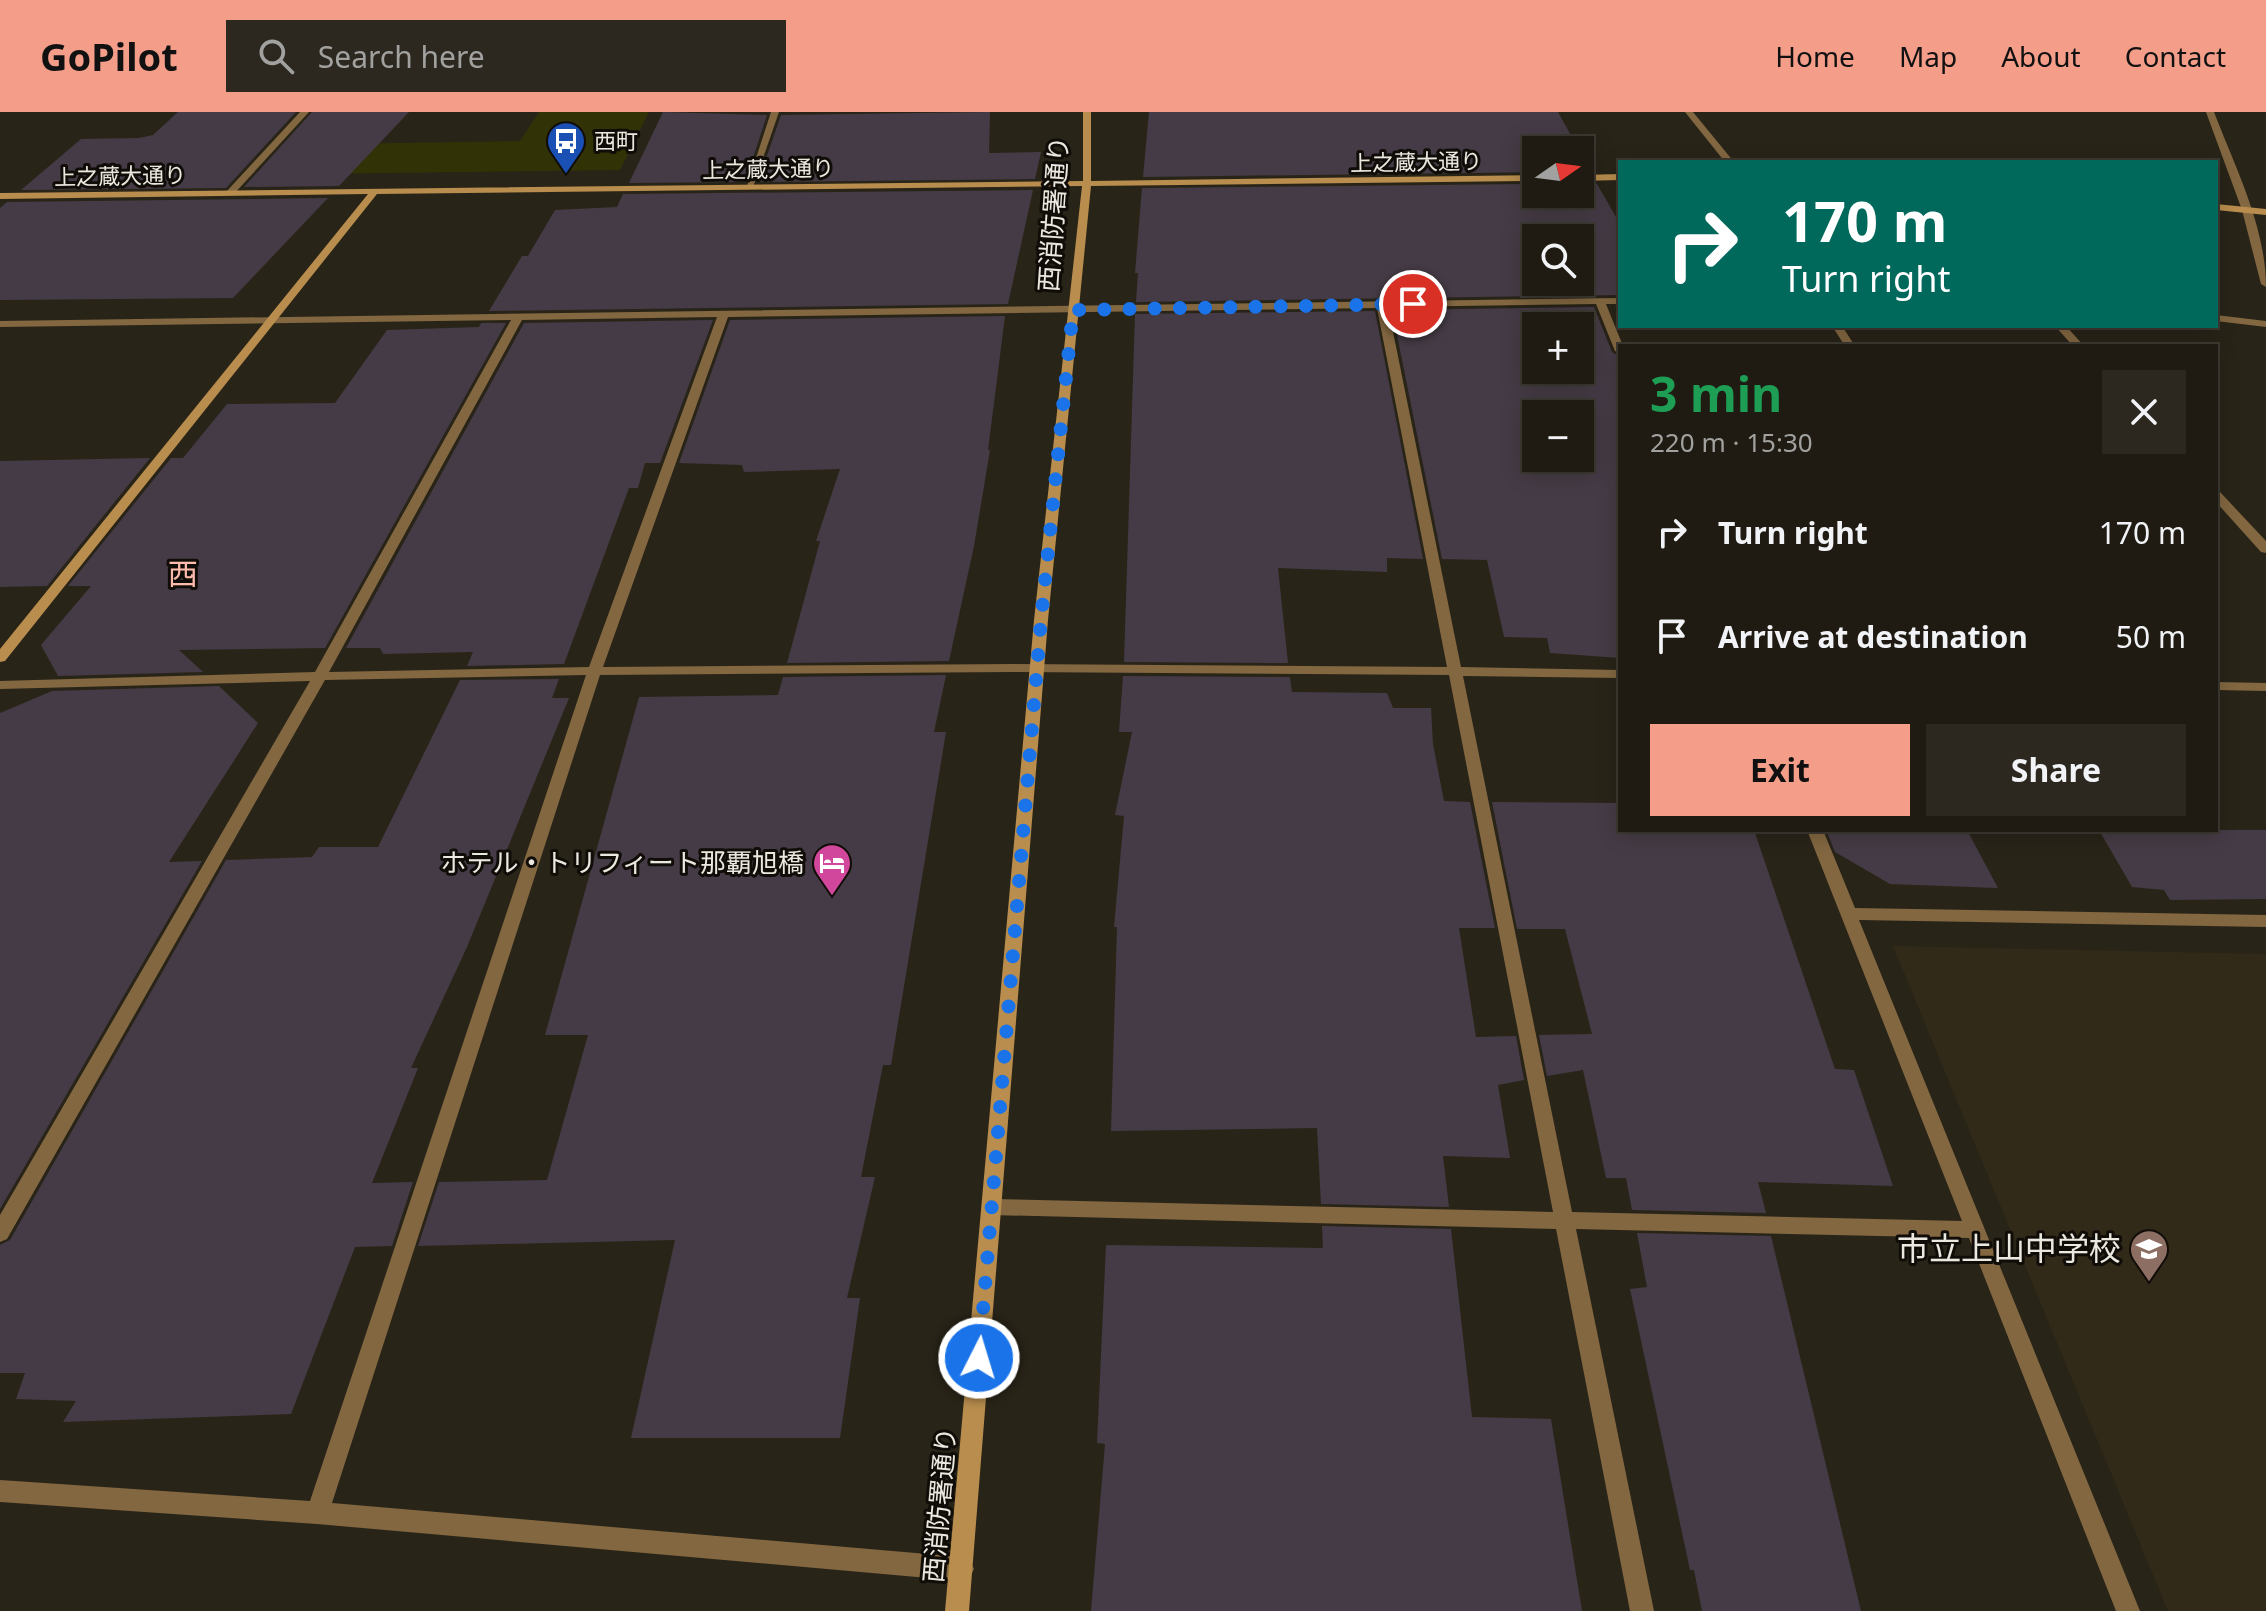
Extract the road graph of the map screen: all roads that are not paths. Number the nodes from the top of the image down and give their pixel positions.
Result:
1 (305, 112) edge
2 (775, 112) edge
3 (1087, 112) edge
4 (1689, 112) edge
5 (2210, 112) edge
6 (1728, 160) edge
7 (1618, 177) edge
8 (1522, 178) edge
9 (1594, 178) edge
10 (1087, 182) junction
11 (749, 187) junction
12 (375, 191) junction
13 (230, 193) junction
14 (0, 196) edge
15 (2218, 207) edge
16 (2247, 210) junction
17 (2266, 212) edge
18 (2266, 284) edge
19 (1600, 301) junction
20 (1618, 301) edge
21 (1382, 305) junction
22 (1073, 310) junction
23 (724, 313) junction
24 (518, 317) junction
25 (2218, 318) edge
26 (269, 320) junction
27 (2266, 324) edge
28 (1, 325) edge
29 (2062, 328) edge
30 (2077, 344) edge
31 (1618, 346) edge
32 (2218, 497) edge
33 (2266, 549) edge
34 (0, 658) edge
35 (1037, 666) junction
36 (596, 671) junction
37 (1457, 671) junction
38 (1618, 674) edge
39 (320, 676) junction
40 (0, 685) edge
41 (2218, 686) edge
42 (2266, 687) edge
43 (1816, 832) edge
44 (1849, 914) junction
45 (2266, 921) edge
46 (992, 1207) junction
47 (1565, 1221) junction
48 (1974, 1230) junction
49 (0, 1233) edge
50 (0, 1491) edge
51 (317, 1513) junction
52 (962, 1569) junction
53 (957, 1611) edge
54 (1642, 1611) edge
55 (2128, 1611) edge

1 - 13 street
2 - 11 street
3 - 10 street, 西消防署通り
4 - 6 street
5 - 16 street
7 - 9 street
8 - 10 street, 上之蔵大通り
10 - 11 street, 上之蔵大通り
10 - 22 street, 西消防署通り
11 - 12 street, 上之蔵大通り
12 - 13 street, 上之蔵大通り
12 - 26 street
13 - 14 street, 上之蔵大通り
15 - 16 street
16 - 17 street
16 - 18 street
19 - 20 street
19 - 21 street
19 - 31 street
21 - 22 street
21 - 37 street
22 - 23 street
22 - 35 street, 西消防署通り
23 - 24 street
23 - 36 street
24 - 26 street
24 - 39 street
25 - 27 street
26 - 28 street
26 - 34 street
29 - 30 street
32 - 33 street
35 - 36 street
35 - 37 street
35 - 46 street, 西消防署通り
36 - 39 street
36 - 51 street
37 - 38 street
37 - 47 street
39 - 40 street
39 - 49 street
41 - 42 street
43 - 44 street
44 - 45 street
44 - 48 street
46 - 47 street
46 - 52 street, 西消防署通り
47 - 48 street
47 - 54 street
48 - 55 street
50 - 51 street
51 - 52 street
52 - 53 street, 西消防署通り

